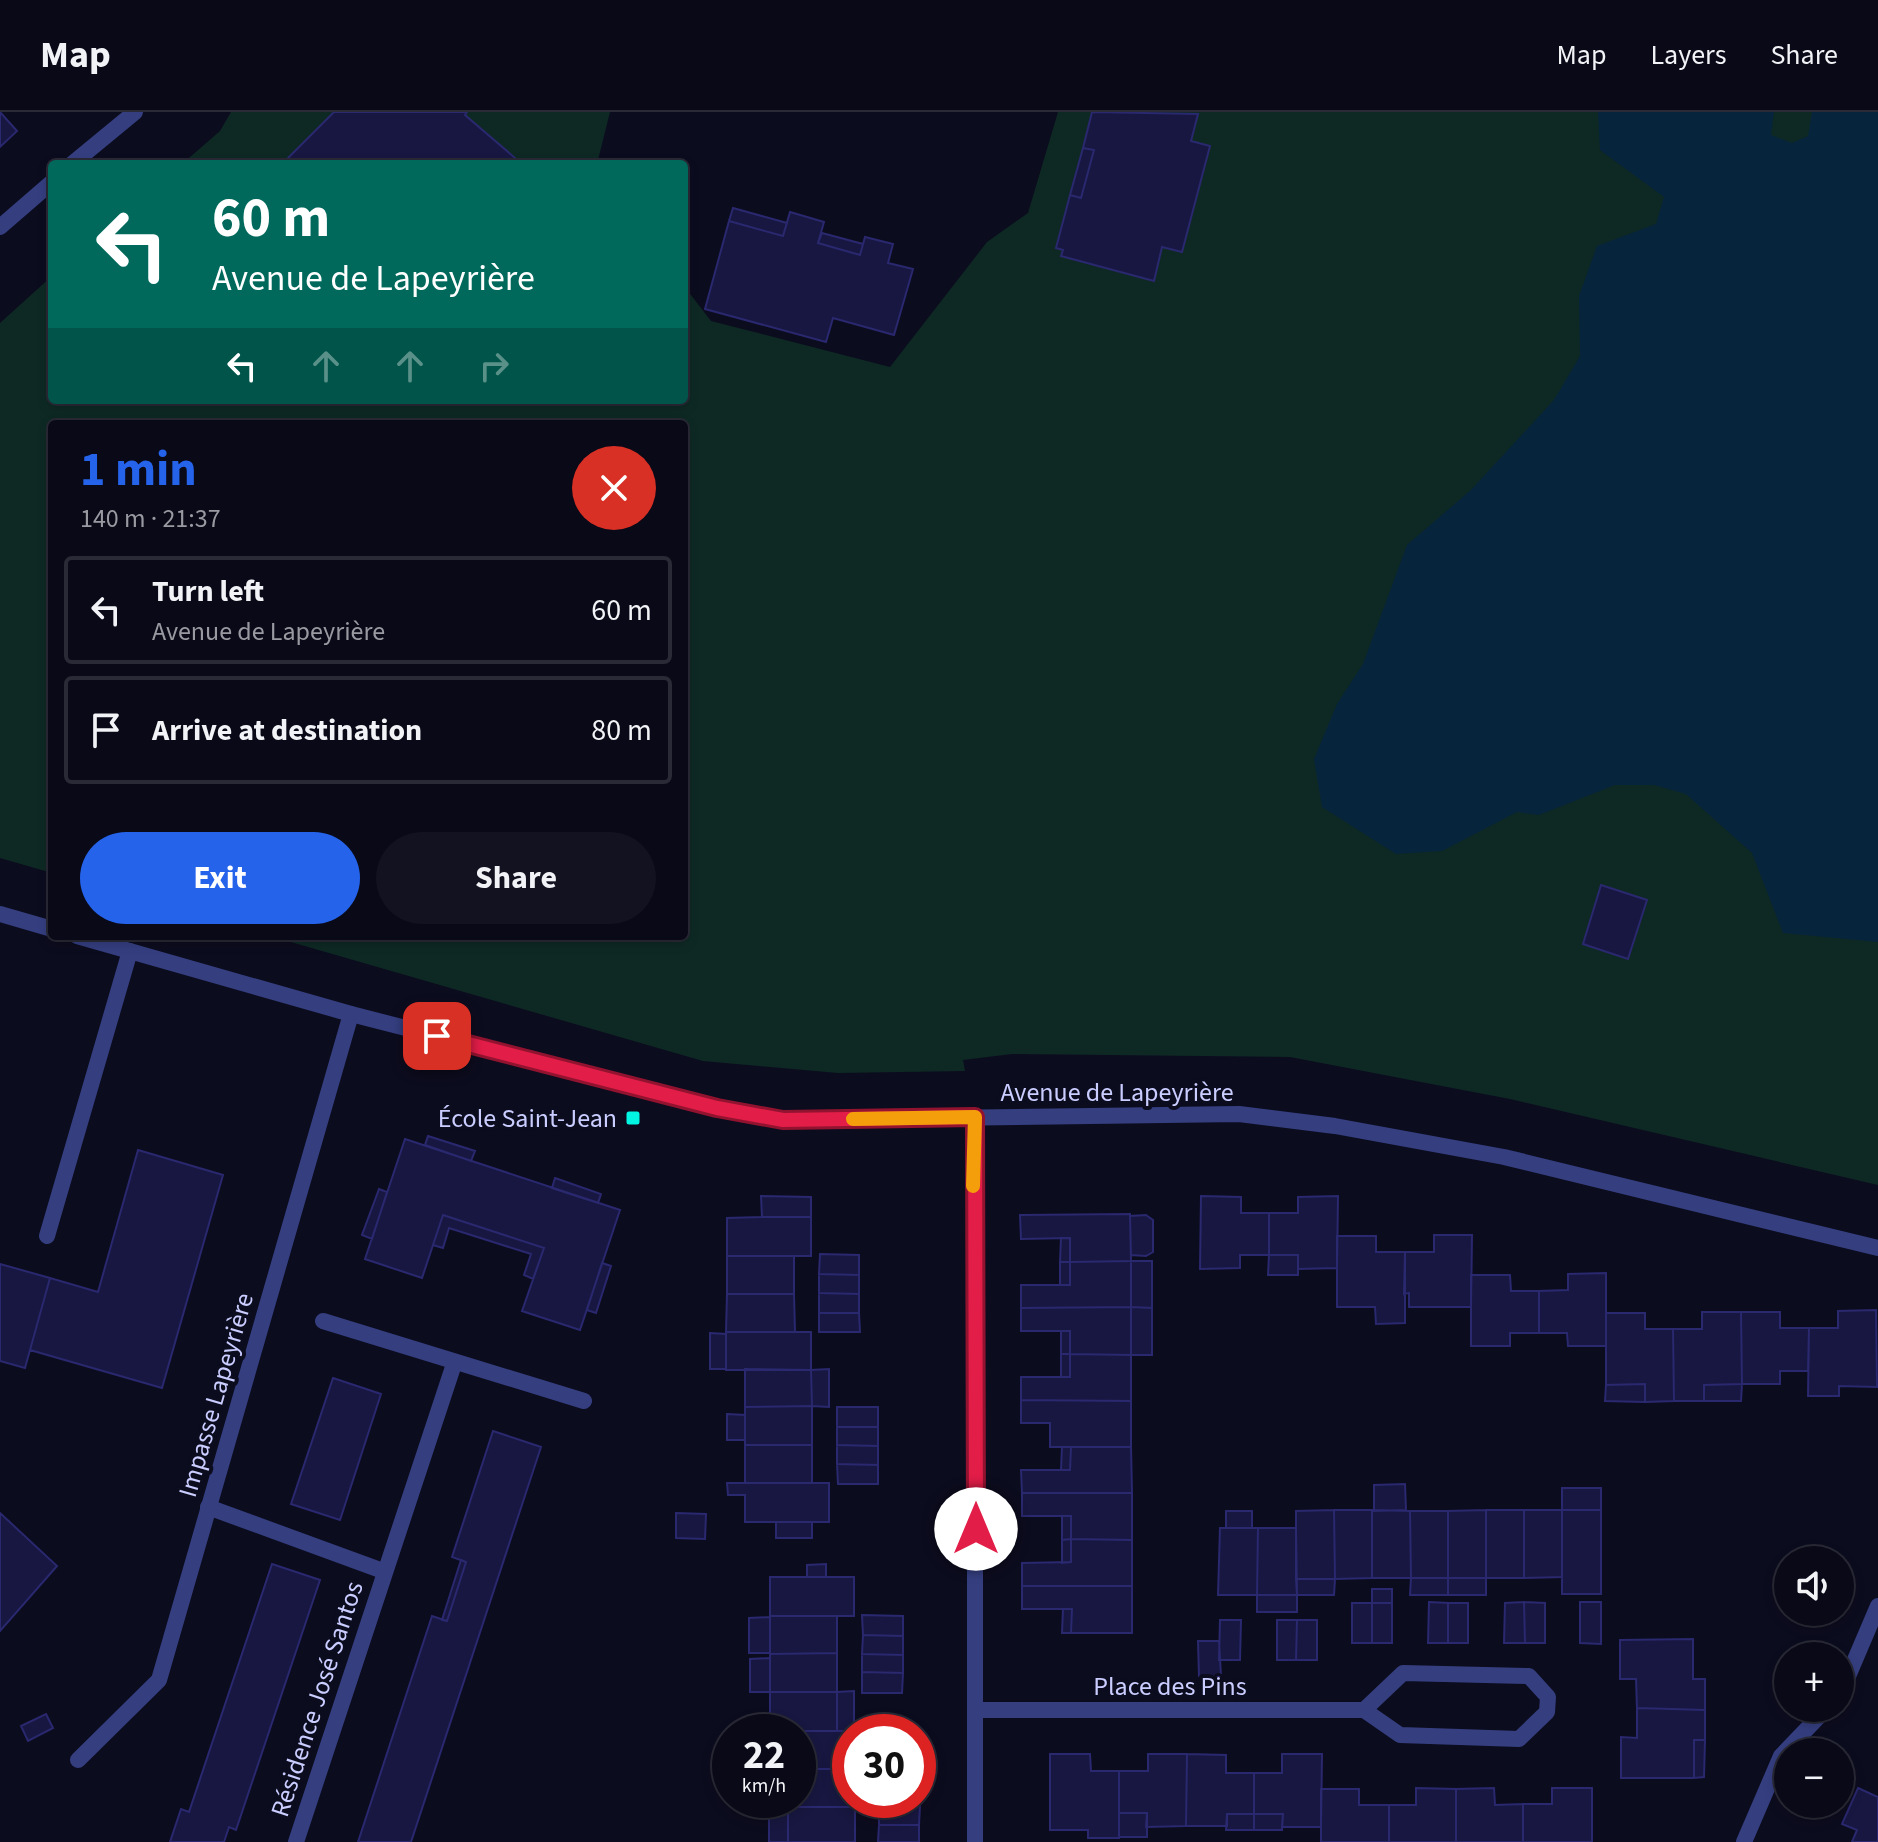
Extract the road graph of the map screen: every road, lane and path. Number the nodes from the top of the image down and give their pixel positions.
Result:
1 (135, 112) edge
2 (77, 160) edge
3 (48, 185) edge
4 (0, 227) edge
5 (0, 914) edge
6 (48, 928) edge
7 (91, 940) edge
8 (130, 951) junction
9 (351, 1014) junction
10 (975, 1117) junction
11 (47, 1236) dead end
12 (1878, 1248) edge
13 (323, 1321) dead end
14 (454, 1364) junction
15 (584, 1401) dead end
16 (208, 1507) junction
17 (383, 1571) junction
18 (1878, 1606) edge
19 (1854, 1662) edge
20 (976, 1710) junction
21 (1364, 1710) junction
22 (1814, 1722) edge
23 (78, 1760) dead end
24 (296, 1842) edge
25 (975, 1842) edge
26 (1744, 1842) edge

1 - 2 street
3 - 4 street
5 - 6 street
7 - 8 street, Avenue de Lapeyrière
8 - 9 street, Avenue de Lapeyrière
8 - 11 street
9 - 10 street, Avenue de Lapeyrière
9 - 16 street, Impasse Lapeyrière
10 - 12 street, Avenue de Lapeyrière
10 - 20 street
13 - 14 street
14 - 15 street
14 - 17 street, Résidence José Santos
16 - 17 street, Résidence José Santos
16 - 23 street, Impasse Lapeyrière
17 - 24 street, Résidence José Santos
18 - 19 street
20 - 21 street, Place des Pins
20 - 25 street
21 - 21 street
22 - 26 street

